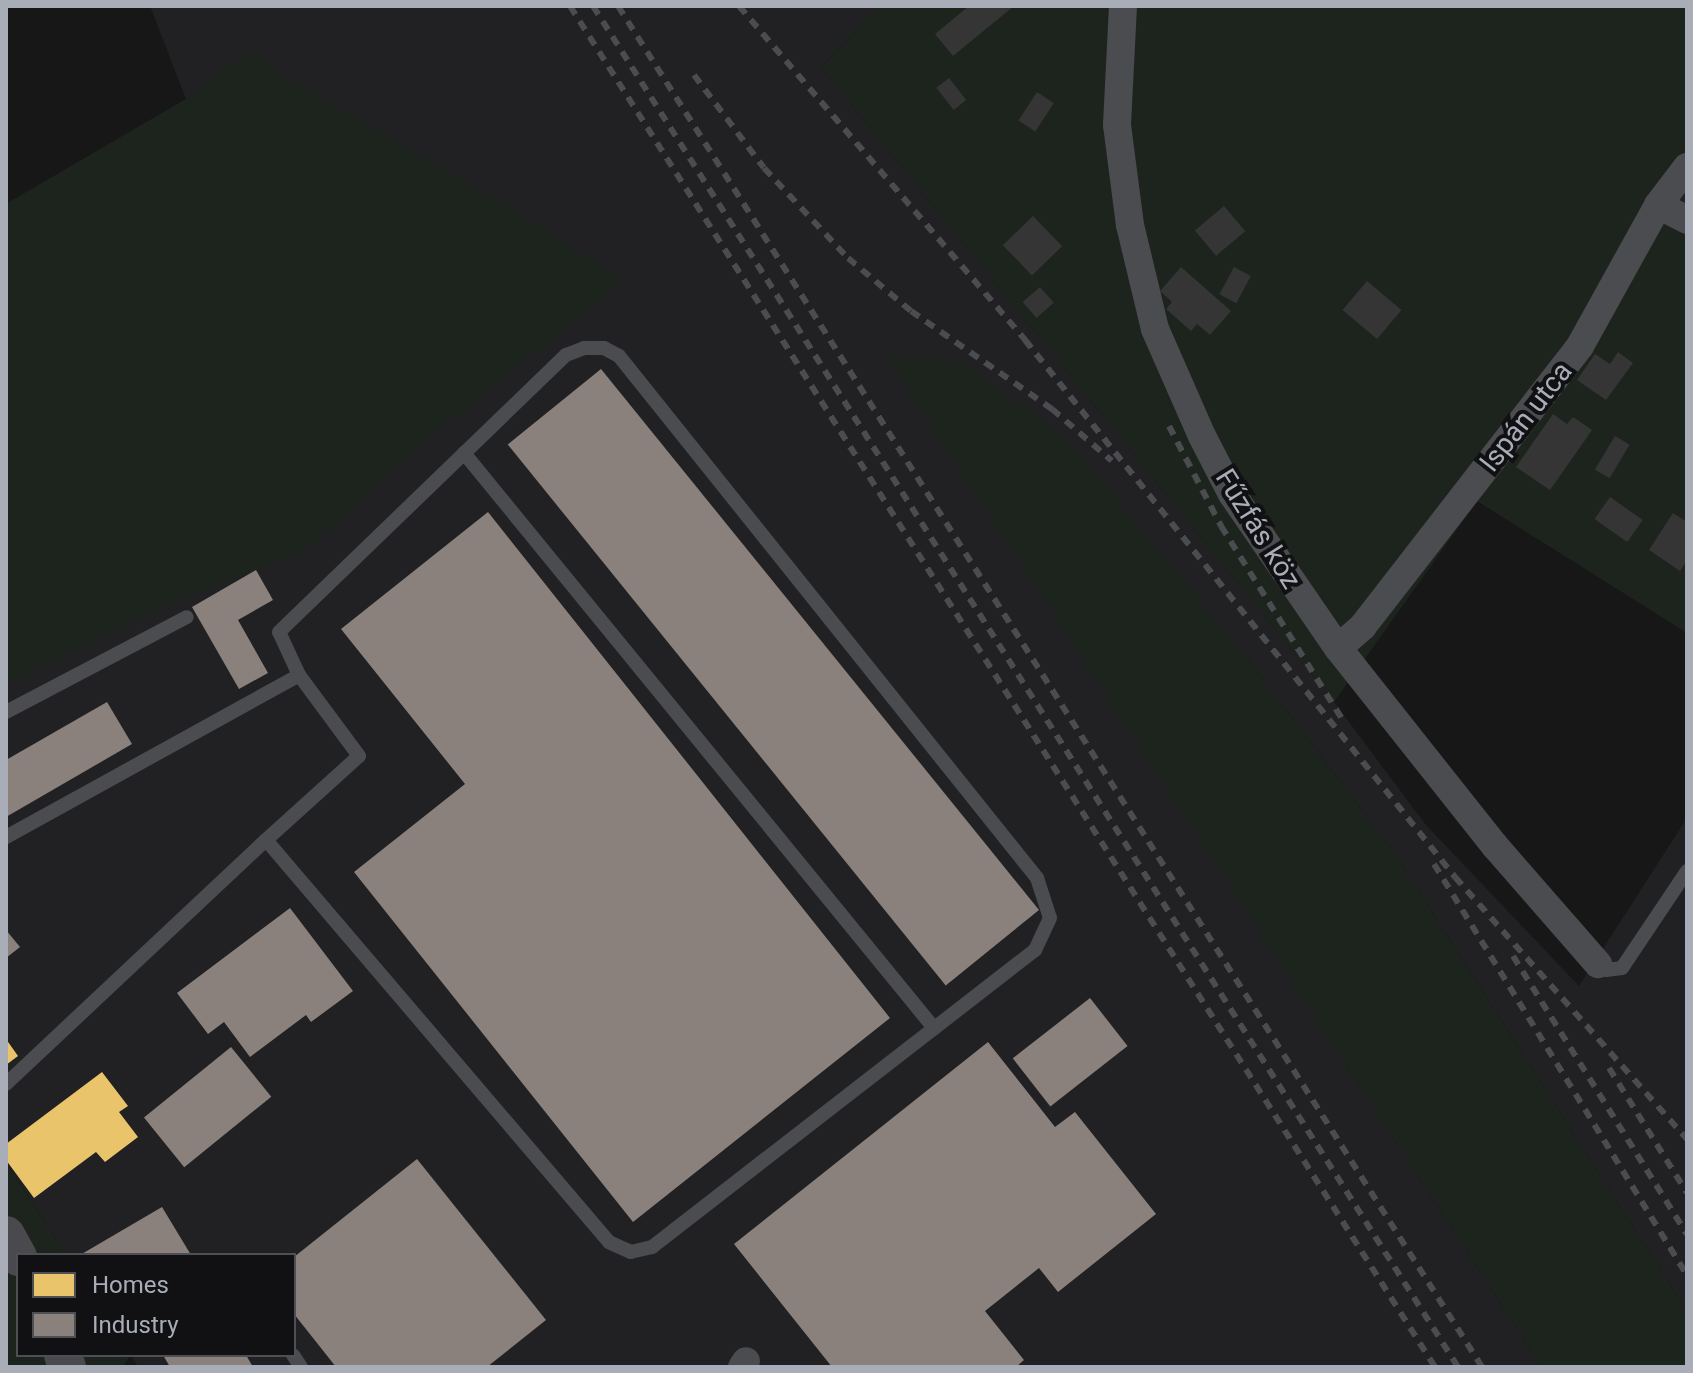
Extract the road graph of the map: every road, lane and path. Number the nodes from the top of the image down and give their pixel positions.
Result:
1 (1123, 6) edge
2 (1687, 167) edge
3 (1658, 205) junction
4 (1687, 220) edge
5 (464, 453) junction
6 (187, 617) dead end
7 (1338, 648) junction
8 (299, 675) junction
9 (6, 712) edge
10 (6, 837) edge
11 (266, 840) junction
12 (1687, 871) edge
13 (1598, 964) joint
14 (934, 1028) junction
15 (6, 1084) edge
16 (6, 1235) edge
17 (16, 1253) edge

1 - 7 street, Fűzfás köz
2 - 3 street, Ispán utca
3 - 4 street
3 - 7 street, Ispán utca
5 - 8 lane
5 - 14 lane
5 - 14 lane
6 - 9 lane
7 - 13 street, Fűzfás köz
8 - 10 lane
8 - 11 lane
11 - 14 lane
11 - 15 lane
12 - 13 lane
16 - 17 street

